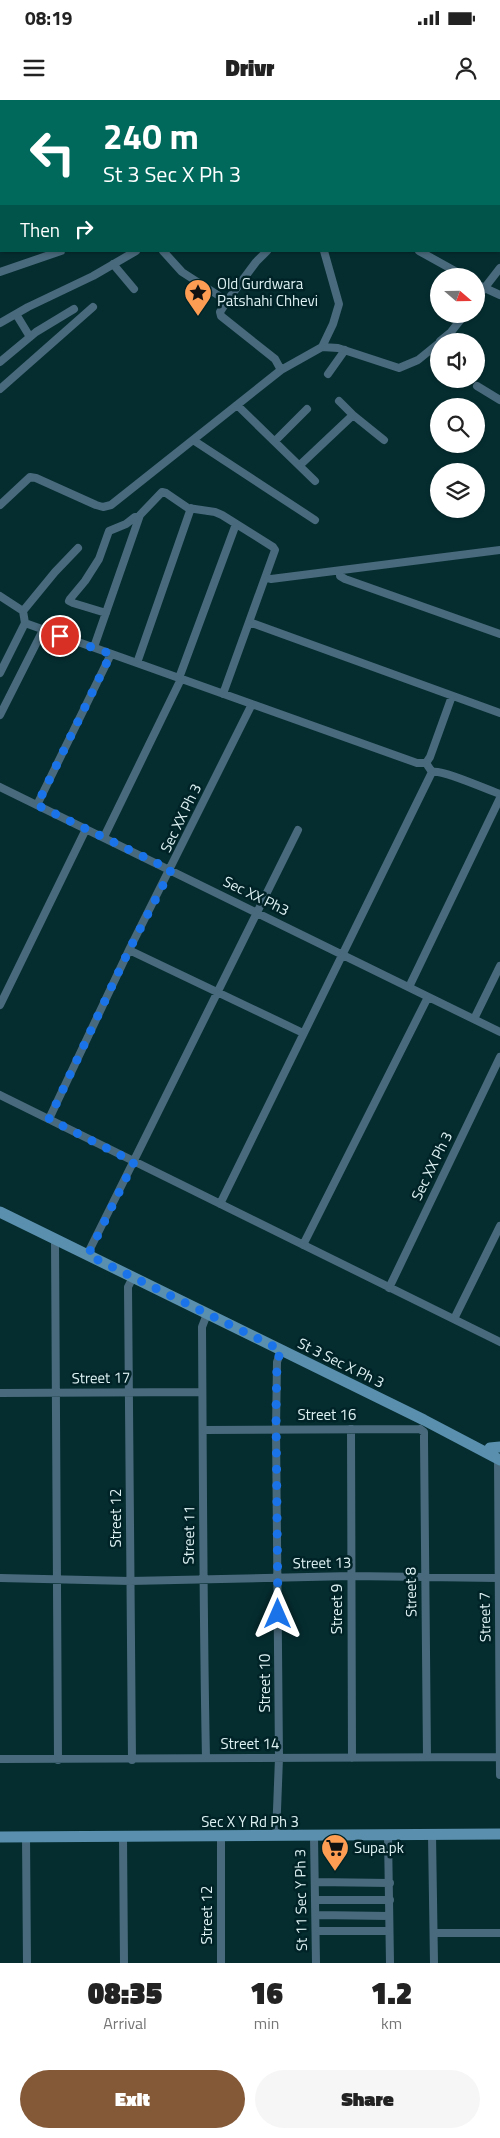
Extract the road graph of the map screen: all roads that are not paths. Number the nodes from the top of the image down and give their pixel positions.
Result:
1 (58, 252) edge
2 (134, 252) edge
3 (164, 252) edge
4 (265, 252) edge
5 (324, 252) edge
6 (421, 252) edge
7 (113, 264) junction
8 (450, 268) edge
9 (500, 268) edge
10 (0, 272) edge
11 (485, 288) edge
12 (485, 289) edge
13 (134, 290) dead end
14 (500, 295) edge
15 (227, 301) junction
16 (93, 307) dead end
17 (74, 309) dead end
18 (16, 314) junction
19 (0, 323) edge
20 (458, 323) edge
21 (450, 333) edge
22 (30, 337) junction
23 (322, 347) junction
24 (345, 350) junction
25 (430, 350) edge
26 (0, 362) edge
27 (281, 370) junction
28 (328, 374) dead end
29 (480, 388) edge
30 (0, 389) edge
31 (500, 400) edge
32 (339, 401) dead end
33 (237, 405) junction
34 (307, 409) dead end
35 (353, 415) junction
36 (193, 440) junction
37 (384, 440) dead end
38 (275, 441) junction
39 (300, 465) junction
40 (315, 481) dead end
41 (0, 506) edge
42 (191, 508) junction
43 (139, 518) junction
44 (314, 520) dead end
45 (236, 524) junction
46 (78, 548) dead end
47 (500, 550) edge
48 (340, 571) junction
49 (266, 577) junction
50 (0, 596) edge
51 (23, 611) junction
52 (106, 613) junction
53 (249, 622) junction
54 (25, 623) junction
55 (43, 630) junction
56 (500, 634) edge
57 (94, 647) junction
58 (111, 654) junction
59 (137, 663) junction
60 (0, 674) edge
61 (180, 678) junction
62 (224, 694) junction
63 (452, 696) junction
64 (252, 704) junction
65 (500, 713) edge
66 (0, 715) edge
67 (426, 763) junction
68 (432, 772) junction
69 (0, 787) edge
70 (500, 794) edge
71 (500, 798) edge
72 (37, 805) junction
73 (86, 829) junction
74 (298, 830) dead end
75 (104, 837) junction
76 (171, 870) junction
77 (257, 912) junction
78 (129, 950) junction
79 (342, 954) junction
80 (500, 966) edge
81 (409, 988) junction
82 (218, 992) junction
83 (428, 997) junction
84 (0, 1005) edge
85 (474, 1019) junction
86 (500, 1032) edge
87 (303, 1033) junction
88 (500, 1057) edge
89 (0, 1095) edge
90 (49, 1119) junction
91 (134, 1162) junction
92 (220, 1204) junction
93 (0, 1212) edge
94 (500, 1226) edge
95 (55, 1240) junction
96 (303, 1245) junction
97 (88, 1255) junction
98 (133, 1276) junction
99 (389, 1288) junction
100 (207, 1314) junction
101 (454, 1319) junction
102 (500, 1342) edge
103 (281, 1350) junction
104 (130, 1391) junction
105 (56, 1392) junction
106 (202, 1392) junction
107 (0, 1393) edge
108 (422, 1425) junction
109 (276, 1429) junction
110 (351, 1429) junction
111 (204, 1430) junction
112 (496, 1454) edge
113 (351, 1576) junction
114 (278, 1577) junction
115 (424, 1577) junction
116 (0, 1578) edge
117 (498, 1578) junction
118 (57, 1579) junction
119 (202, 1580) junction
120 (130, 1581) junction
121 (427, 1757) junction
122 (500, 1757) edge
123 (206, 1758) junction
124 (279, 1758) junction
125 (352, 1758) junction
126 (0, 1759) edge
127 (58, 1760) junction
128 (132, 1760) junction
129 (500, 1775) edge
130 (500, 1834) edge
131 (432, 1835) junction
132 (26, 1836) junction
133 (276, 1836) junction
134 (314, 1836) junction
135 (388, 1836) junction
136 (0, 1837) edge
137 (122, 1837) junction
138 (221, 1837) junction
139 (316, 1882) junction
140 (390, 1882) junction
141 (316, 1900) junction
142 (390, 1900) junction
143 (316, 1915) junction
144 (389, 1916) junction
145 (316, 1931) junction
146 (389, 1931) junction
147 (434, 1933) junction
148 (500, 1933) edge
149 (27, 1963) edge
150 (124, 1963) edge
151 (221, 1963) edge
152 (316, 1963) edge
153 (390, 1963) edge
154 (434, 1963) edge

1 - 10 street
2 - 7 street
3 - 15 street
4 - 15 street
5 - 23 street
6 - 8 street
7 - 13 street
7 - 18 street
9 - 11 street
12 - 14 street
15 - 27 street
16 - 30 street
17 - 22 street
18 - 19 street
18 - 22 street
20 - 21 street
22 - 26 street
23 - 24 street
23 - 27 street
24 - 25 street
24 - 28 street
27 - 33 street
29 - 31 street
32 - 35 street
33 - 36 street
33 - 38 street
34 - 38 street
35 - 37 street
35 - 39 street
36 - 41 street
36 - 44 street
38 - 39 street
39 - 40 street
42 - 43 street
42 - 45 street
42 - 59 street
43 - 52 street
43 - 52 street
45 - 49 street
45 - 61 street
46 - 51 street
47 - 48 street
48 - 49 street
48 - 56 street
49 - 53 street
50 - 51 street
51 - 54 street
52 - 57 street
53 - 62 street
53 - 63 street
54 - 55 street
54 - 60 street
55 - 57 street
55 - 66 street
57 - 58 street
58 - 59 street
58 - 72 street
59 - 61 street
61 - 62 street
61 - 75 street
62 - 64 street
63 - 65 street
63 - 67 street
64 - 67 street
64 - 76 street, Sec XX Ph 3
67 - 68 street
68 - 70 street
68 - 79 street
69 - 72 street, Sec XX Ph3
71 - 81 street
72 - 73 street, Sec XX Ph3
73 - 75 street, Sec XX Ph3
73 - 84 street
74 - 77 street
75 - 76 street, Sec XX Ph3
76 - 77 street, Sec XX Ph3
76 - 78 street, Sec XX Ph 3
77 - 79 street, Sec XX Ph3
77 - 82 street
78 - 82 street
78 - 90 street, Sec XX Ph 3
79 - 81 street, Sec XX Ph3
79 - 87 street
80 - 85 street
81 - 83 street, Sec XX Ph3
82 - 87 street
82 - 91 street
83 - 85 street, Sec XX Ph3
83 - 96 street
85 - 86 street, Sec XX Ph3
87 - 92 street
88 - 99 street, Sec XX Ph 3
89 - 90 street
90 - 91 street
91 - 92 street
91 - 97 street
92 - 96 street
93 - 95 main road, St 3 Sec X Ph 3
94 - 101 street
95 - 97 main road, St 3 Sec X Ph 3
95 - 105 street
96 - 99 street
97 - 98 main road, St 3 Sec X Ph 3
98 - 100 main road, St 3 Sec X Ph 3
98 - 104 street, Street 12
99 - 101 street
100 - 103 main road, St 3 Sec X Ph 3
100 - 106 street, Street 11
101 - 102 street
103 - 108 main road, St 3 Sec X Ph 3
103 - 109 street, Street 10
104 - 105 street, Street 17
104 - 106 street, Street 17
104 - 120 street, Street 12
105 - 107 street, Street 17
105 - 118 street
106 - 111 street, Street 11
108 - 110 street, Street 16
108 - 112 main road, St 3 Sec X Ph 3
108 - 115 street, Street 8
109 - 110 street, Street 16
109 - 111 street, Street 16
109 - 114 street, Street 10
110 - 113 street, Street 9
111 - 119 street, Street 11
112 - 117 street, Street 7
113 - 114 street, Street 13
113 - 115 street, Street 13
113 - 125 street, Street 9
114 - 119 street, Street 13
114 - 124 street, Street 10
115 - 117 street, Street 13
115 - 121 street, Street 8
116 - 118 street, Street 13
117 - 122 street, Street 7
118 - 120 street, Street 13
118 - 127 street
119 - 120 street, Street 13
119 - 123 street, Street 11
120 - 128 street, Street 12
121 - 122 street, Street 14
121 - 125 street, Street 14
122 - 129 street, Street 7
123 - 124 street, Street 14
123 - 128 street, Street 14
124 - 125 street, Street 14
124 - 133 street, Street 10
126 - 127 street, Street 14
127 - 128 street, Street 14
130 - 131 main road, Sec X Y Rd Ph 3
131 - 135 main road, Sec X Y Rd Ph 3
131 - 147 street
132 - 136 main road, Sec X Y Rd Ph 3
132 - 137 main road, Sec X Y Rd Ph 3
132 - 149 street
133 - 134 main road, Sec X Y Rd Ph 3
133 - 138 main road, Sec X Y Rd Ph 3
134 - 135 main road, Sec X Y Rd Ph 3
134 - 139 street, St 11 Sec Y Ph 3
135 - 140 street
137 - 138 main road, Sec X Y Rd Ph 3
137 - 150 street
138 - 151 street, Street 12
139 - 140 street
139 - 141 street, St 11 Sec Y Ph 3
140 - 142 street
141 - 142 street
141 - 143 street, St 11 Sec Y Ph 3
142 - 144 street
143 - 144 street
143 - 145 street, St 11 Sec Y Ph 3
144 - 146 street
145 - 146 street
145 - 152 street, St 11 Sec Y Ph 3
146 - 153 street
147 - 148 street
147 - 154 street

